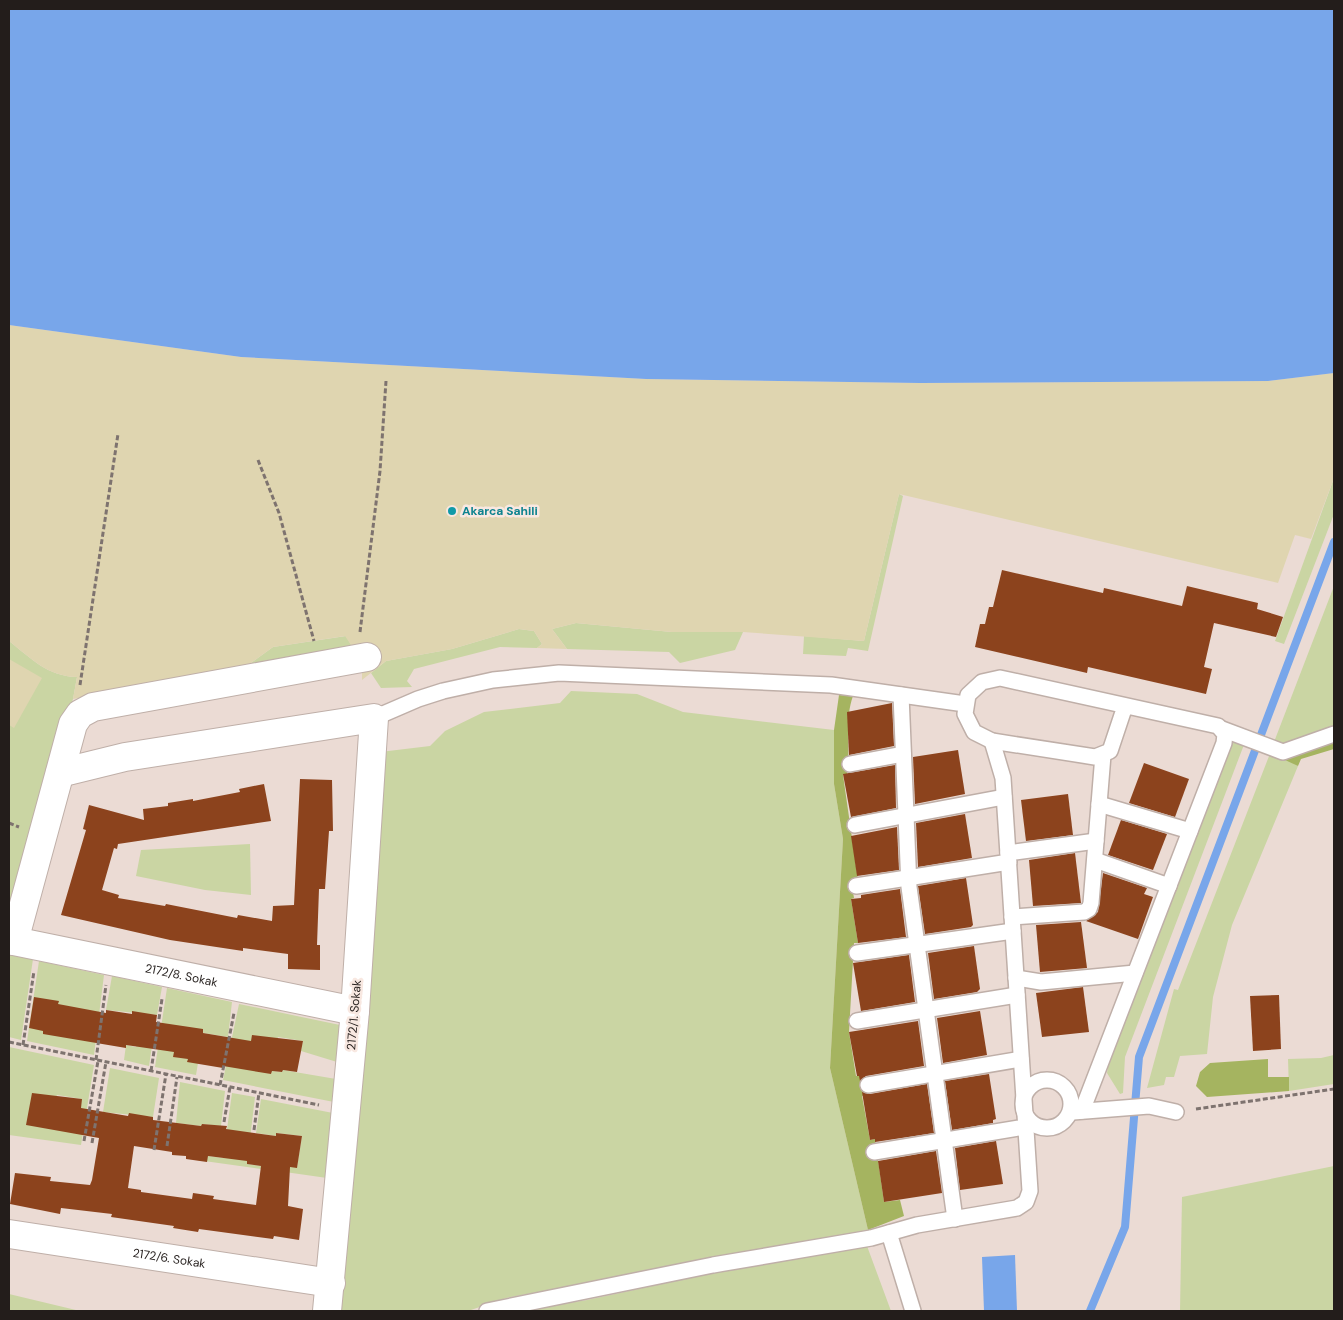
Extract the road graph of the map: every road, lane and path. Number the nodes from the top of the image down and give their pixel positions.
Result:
1 (386, 381) dead end
2 (118, 434) dead end
3 (258, 460) dead end
4 (362, 658) joint
5 (320, 665) junction
6 (901, 694) junction
7 (965, 704) junction
8 (1125, 706) junction
9 (374, 718) junction
10 (74, 724) junction
11 (1229, 731) junction
12 (1334, 734) edge
13 (992, 741) junction
14 (903, 754) junction
15 (1103, 755) junction
16 (850, 764) dead end
17 (60, 773) junction
18 (1004, 798) junction
19 (1099, 804) junction
20 (906, 816) junction
21 (855, 825) dead end
22 (1190, 831) junction
23 (1096, 841) junction
24 (1008, 857) junction
25 (1095, 860) junction
26 (909, 878) junction
27 (856, 886) dead end
28 (1169, 886) junction
29 (1012, 924) junction
30 (20, 942) edge
31 (917, 945) junction
32 (857, 953) dead end
33 (110, 960) junction
34 (167, 971) junction
35 (1135, 973) junction
36 (1016, 978) junction
37 (238, 985) junction
38 (1017, 996) junction
39 (926, 1010) junction
40 (355, 1011) junction
41 (857, 1021) dead end
42 (9, 1042) edge
43 (23, 1045) junction
44 (1021, 1059) junction
45 (97, 1060) junction
46 (106, 1062) junction
47 (151, 1071) junction
48 (166, 1074) junction
49 (934, 1074) junction
50 (177, 1077) junction
51 (220, 1085) junction
52 (868, 1085) dead end
53 (230, 1087) junction
54 (1334, 1089) edge
55 (259, 1093) junction
56 (1024, 1106) junction
57 (346, 1111) junction
58 (1076, 1112) junction
59 (1176, 1112) joint
60 (224, 1122) dead end
61 (1025, 1127) junction
62 (254, 1130) dead end
63 (943, 1140) junction
64 (84, 1141) dead end
65 (92, 1143) dead end
66 (168, 1146) dead end
67 (154, 1150) dead end
68 (874, 1152) dead end
69 (955, 1219) junction
70 (889, 1233) junction
71 (9, 1234) edge
72 (331, 1283) junction
73 (327, 1311) edge
74 (487, 1311) edge
75 (913, 1311) edge

1 - 4 path
2 - 10 path
3 - 5 path
4 - 5 street
5 - 10 street
6 - 7 lane
6 - 9 lane
6 - 14 lane
7 - 8 lane
7 - 13 lane
8 - 11 lane
8 - 15 lane
9 - 17 street
9 - 40 street, 2172/1. Sokak
10 - 17 street
11 - 12 lane
11 - 22 lane
13 - 15 lane
13 - 18 lane
14 - 16 lane
14 - 20 lane
15 - 19 lane
17 - 30 street
18 - 20 lane
18 - 24 lane
19 - 22 lane
19 - 23 lane
20 - 21 lane
20 - 26 lane
22 - 28 lane
23 - 24 lane
23 - 25 lane
24 - 26 lane
24 - 29 lane
25 - 28 lane
25 - 29 lane
26 - 27 lane
26 - 31 lane
28 - 35 lane
29 - 31 lane
29 - 36 lane
30 - 33 street, 2172/8. Sokak
30 - 43 path
31 - 32 lane
31 - 39 lane
33 - 34 street, 2172/8. Sokak
33 - 45 path
34 - 37 street, 2172/8. Sokak
34 - 47 path
35 - 36 lane
35 - 58 lane
36 - 38 lane
37 - 40 street, 2172/8. Sokak
37 - 51 path
38 - 39 lane
38 - 44 lane
39 - 41 lane
39 - 49 lane
40 - 57 street, 2172/1. Sokak
42 - 43 path
43 - 45 path
44 - 49 lane
44 - 56 lane
45 - 46 path
45 - 64 path
46 - 47 path
46 - 65 path
47 - 48 path
48 - 50 path
48 - 67 path
49 - 52 lane
49 - 63 lane
50 - 51 path
50 - 66 path
51 - 53 path
53 - 55 path
53 - 60 path
54 - 59 path
55 - 57 path
55 - 62 path
56 - 58 lane
56 - 58 lane
56 - 61 lane
57 - 72 street, 2172/1. Sokak
58 - 59 lane
61 - 63 lane
61 - 69 lane
63 - 68 lane
63 - 69 lane
69 - 70 lane
70 - 74 lane
70 - 75 lane
71 - 72 street, 2172/6. Sokak
72 - 73 street, 2172/1. Sokak

